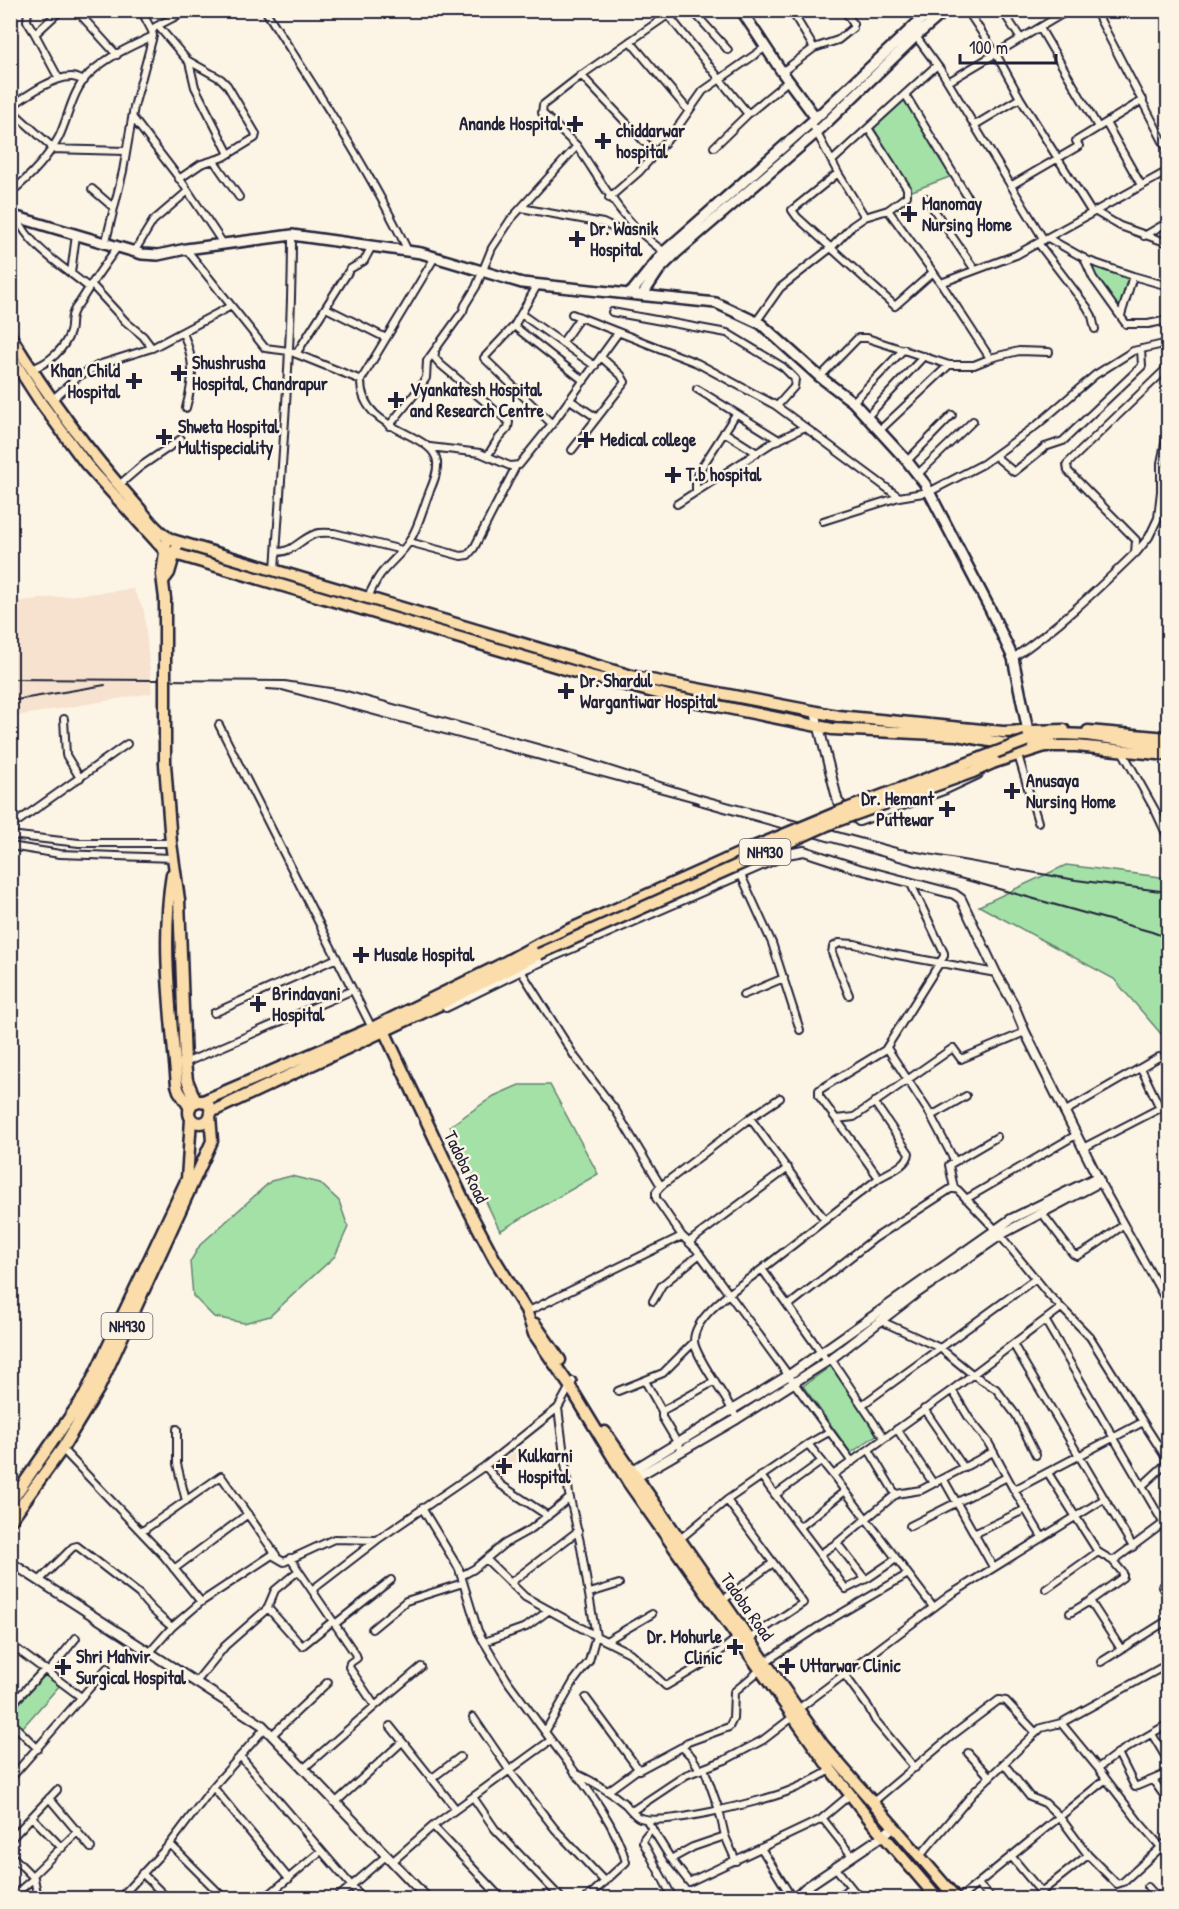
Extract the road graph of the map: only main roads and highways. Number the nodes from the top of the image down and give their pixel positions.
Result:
1 (741, 10) edge
2 (931, 10) edge
3 (946, 10) edge
4 (914, 32) junction
5 (813, 120) junction
6 (14, 216) edge
7 (668, 254) junction
8 (631, 293) junction
9 (643, 294) junction
10 (10, 336) edge
11 (10, 355) edge
12 (173, 540) junction
13 (170, 553) junction
14 (279, 571) junction
15 (280, 585) junction
16 (550, 658) junction
17 (780, 705) junction
18 (777, 719) junction
19 (1028, 731) junction
20 (1168, 738) edge
21 (1168, 746) edge
22 (1034, 750) junction
23 (1168, 755) edge
24 (173, 860) junction
25 (379, 1028) junction
26 (195, 1107) junction
27 (211, 1114) junction
28 (630, 1477) junction
29 (10, 1503) edge
30 (10, 1521) edge
31 (763, 1666) junction
32 (794, 1713) junction
33 (937, 1899) edge
34 (956, 1899) edge

1 - 5 main road
2 - 4 main road
3 - 4 main road
4 - 5 main road
4 - 7 main road
5 - 7 main road
6 - 8 main road
7 - 8 main road
7 - 9 main road
8 - 9 main road
9 - 19 main road
10 - 12 main road
11 - 13 main road
12 - 13 main road
12 - 14 main road
13 - 15 main road
13 - 24 main road, bridge
14 - 15 main road
14 - 16 main road
15 - 16 main road
16 - 17 main road
16 - 18 main road
17 - 18 main road
17 - 19 main road
18 - 22 main road
19 - 20 main road
21 - 25 main road, NH930, bridge
22 - 23 main road, NH930
22 - 25 main road, NH930, bridge
24 - 26 main road
24 - 26 main road
25 - 26 main road, NH930
25 - 27 main road, NH930
25 - 28 main road, Tadoba Road
26 - 27 main road
26 - 27 main road, NH930
26 - 29 main road, NH930
27 - 30 main road, NH930
28 - 31 main road, Tadoba Road
28 - 31 main road, Tadoba Road
31 - 32 main road, Tadoba Road
32 - 33 main road, Tadoba Road
32 - 34 main road, Tadoba Road

